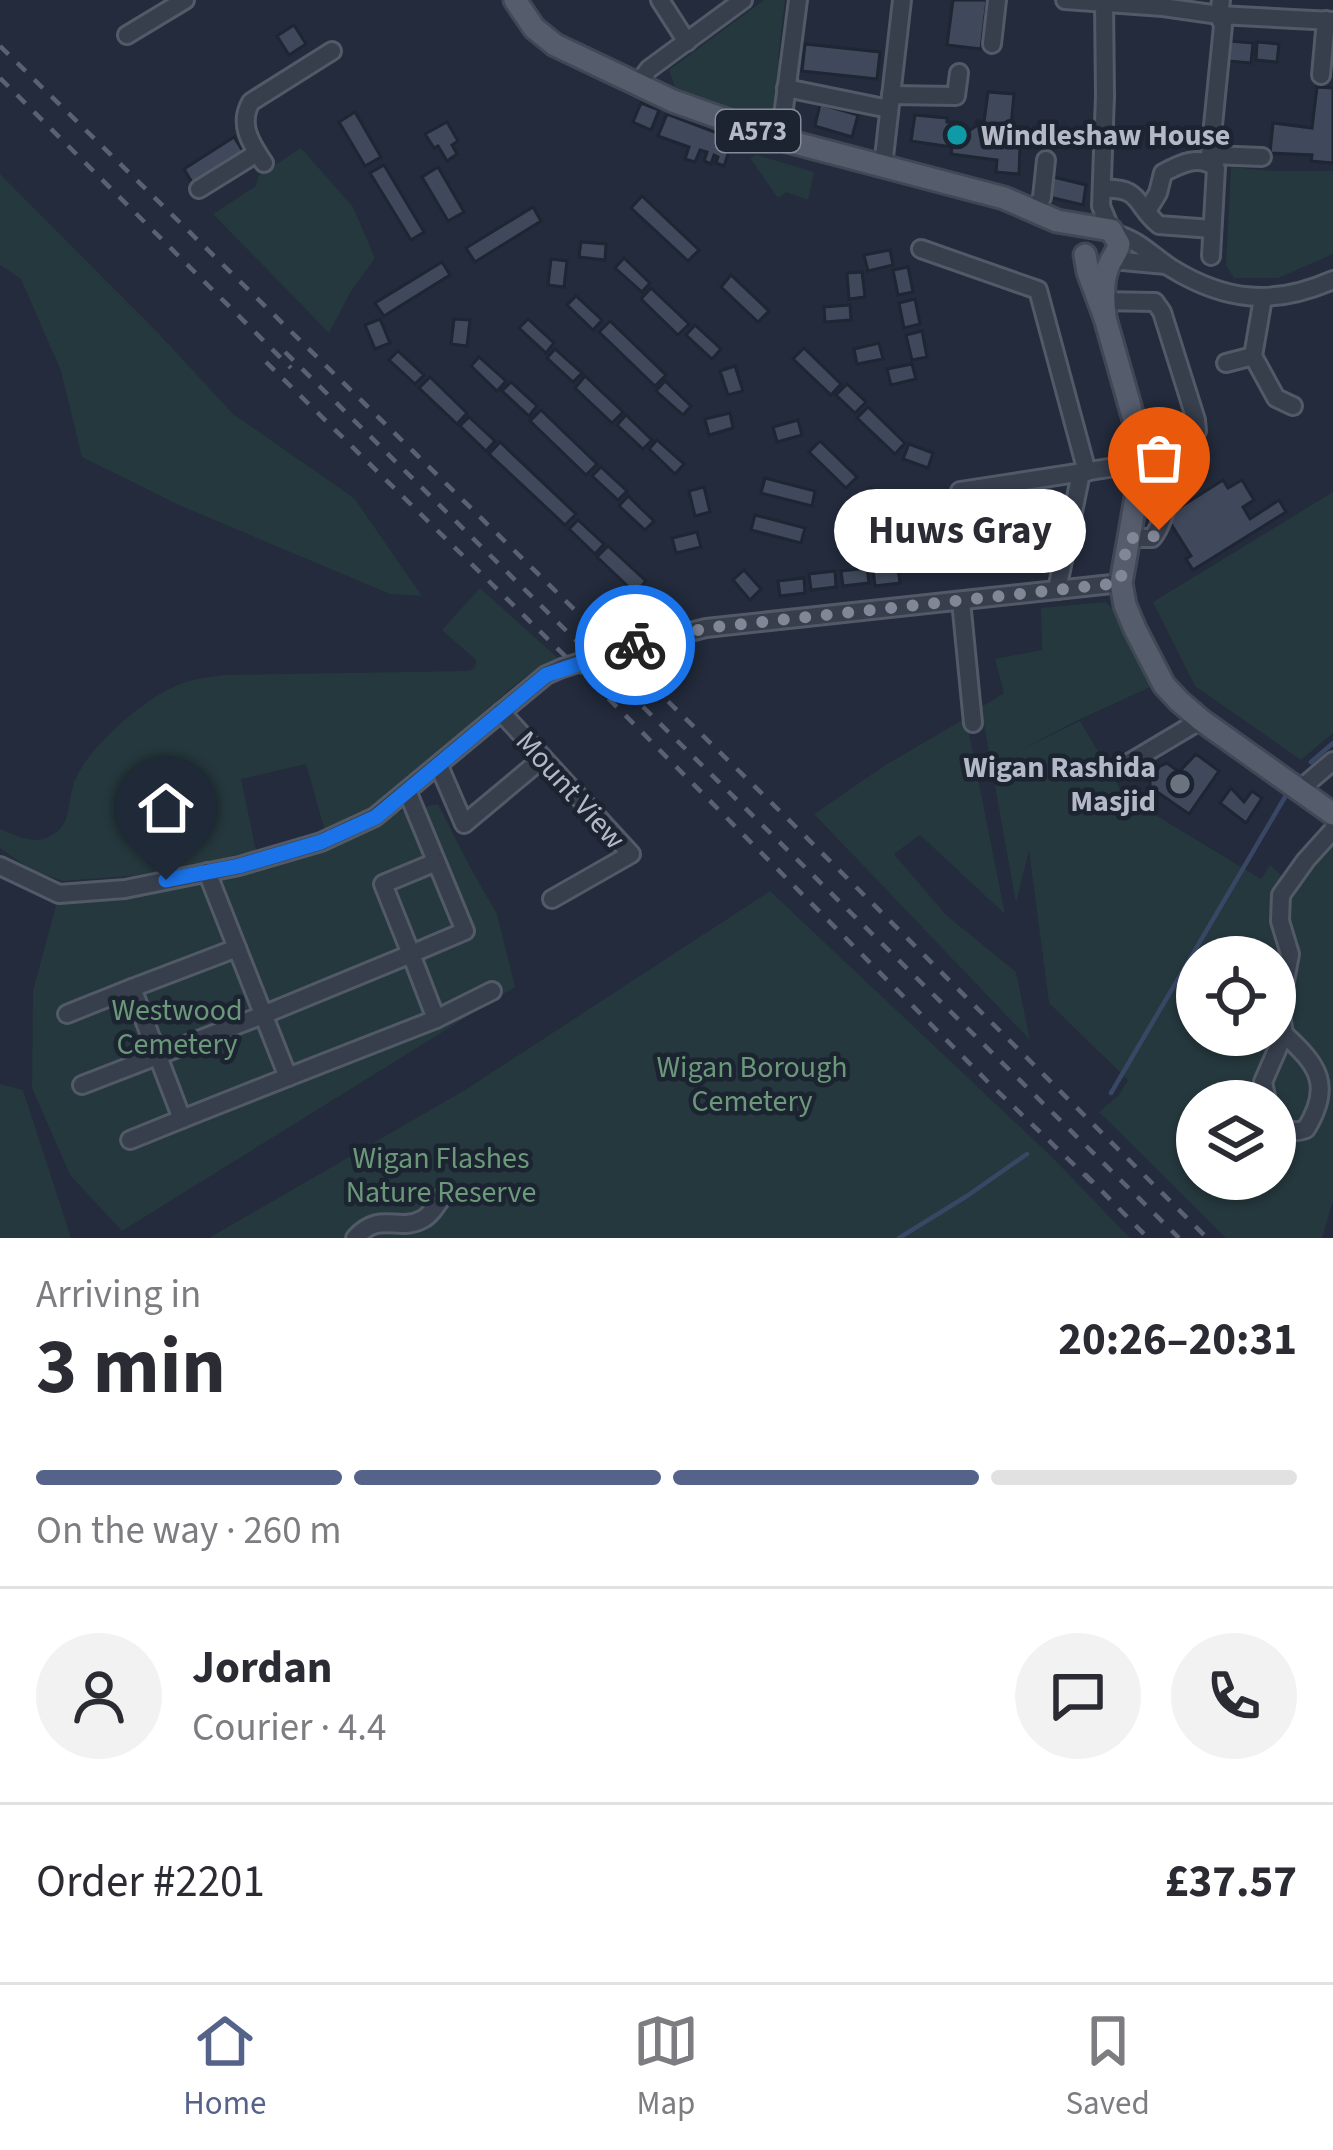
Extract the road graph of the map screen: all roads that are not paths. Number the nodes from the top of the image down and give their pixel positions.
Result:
1 (185, 0) edge
2 (514, 0) edge
3 (660, 0) edge
4 (742, 0) edge
5 (797, 0) edge
6 (902, 0) edge
7 (997, 0) edge
8 (1065, 0) edge
9 (1104, 2) edge
10 (1163, 4) edge
11 (1220, 7) edge
12 (1329, 20) edge
13 (127, 35) dead end
14 (687, 42) junction
15 (992, 44) dead end
16 (332, 51) dead end
17 (959, 74) dead end
18 (1321, 75) dead end
19 (637, 85) junction
20 (787, 88) junction
21 (890, 102) junction
22 (780, 139) junction
23 (1262, 157) dead end
24 (1210, 159) junction
25 (1046, 160) dead end
26 (883, 166) junction
27 (199, 189) dead end
28 (1102, 189) junction
29 (1147, 212) junction
30 (1038, 213) junction
31 (1107, 230) junction
32 (1212, 230) junction
33 (921, 249) dead end
34 (1085, 254) junction
35 (1210, 256) dead end
36 (1111, 261) junction
37 (1167, 266) junction
38 (1333, 280) edge
39 (1263, 298) junction
40 (1102, 306) junction
41 (1253, 356) junction
42 (1226, 363) dead end
43 (1293, 406) dead end
44 (1165, 440) junction
45 (1140, 452) junction
46 (1084, 472) junction
47 (960, 491) dead end
48 (1069, 532) junction
49 (1033, 536) dead end
50 (1128, 538) junction
51 (1120, 583) junction
52 (1057, 590) junction
53 (961, 601) junction
54 (501, 712) junction
55 (1202, 720) junction
56 (973, 723) dead end
57 (543, 758) junction
58 (1333, 760) edge
59 (439, 766) junction
60 (1117, 770) dead end
61 (1298, 791) junction
62 (408, 793) junction
63 (1333, 814) edge
64 (1333, 830) edge
65 (436, 862) junction
66 (1, 867) edge
67 (207, 872) junction
68 (552, 899) dead end
69 (1285, 936) edge
70 (237, 948) junction
71 (411, 954) junction
72 (132, 988) junction
73 (493, 991) dead end
74 (67, 1014) dead end
75 (263, 1015) junction
76 (436, 1019) junction
77 (1296, 1046) edge
78 (158, 1056) junction
79 (287, 1077) junction
80 (82, 1084) dead end
81 (182, 1119) junction
82 (1296, 1130) edge
83 (130, 1140) dead end
84 (443, 1196) dead end
85 (356, 1238) edge

1 - 13 street
2 - 19 main road, A573
3 - 14 street
4 - 14 street
5 - 20 street
6 - 21 street
7 - 15 street
8 - 9 street
9 - 10 street
9 - 28 street
10 - 11 street
11 - 12 street
11 - 24 street
12 - 18 street
14 - 19 street
16 - 27 street
17 - 21 street
19 - 22 main road, A573
20 - 21 street
20 - 22 street
21 - 26 street
22 - 26 main road, A573
23 - 24 street
24 - 29 street
24 - 32 street
25 - 30 street
26 - 30 main road, A573
28 - 29 street
28 - 31 street
29 - 32 street
30 - 31 main road, A573
30 - 34 main road, A573
31 - 34 main road
31 - 36 main road
31 - 37 street
32 - 35 street
33 - 46 street
34 - 36 main road, A573
34 - 40 main road
36 - 37 street
36 - 40 main road
37 - 39 street
38 - 39 street
39 - 41 street
40 - 44 street
40 - 45 main road
41 - 42 street
41 - 43 street
44 - 45 street
44 - 50 street
45 - 46 street
45 - 50 main road
46 - 47 street
46 - 48 street
48 - 49 street
48 - 52 street
50 - 51 main road
51 - 52 street
51 - 55 main road
52 - 53 street
53 - 54 street, bridge
53 - 56 street
54 - 57 street, Mount View
54 - 59 street
55 - 60 street
55 - 61 main road
57 - 59 street
57 - 68 street, Mount View
58 - 61 street
59 - 62 street
61 - 63 main road
62 - 65 street
62 - 67 street
64 - 69 street
65 - 71 street
65 - 71 street
66 - 67 street
67 - 70 street
70 - 72 street
70 - 75 street
71 - 75 street
71 - 76 street
72 - 74 street
72 - 78 street
73 - 76 street
75 - 78 street
75 - 79 street
76 - 79 street
77 - 82 street
78 - 80 street
78 - 81 street
79 - 81 street
81 - 83 street
84 - 85 street

